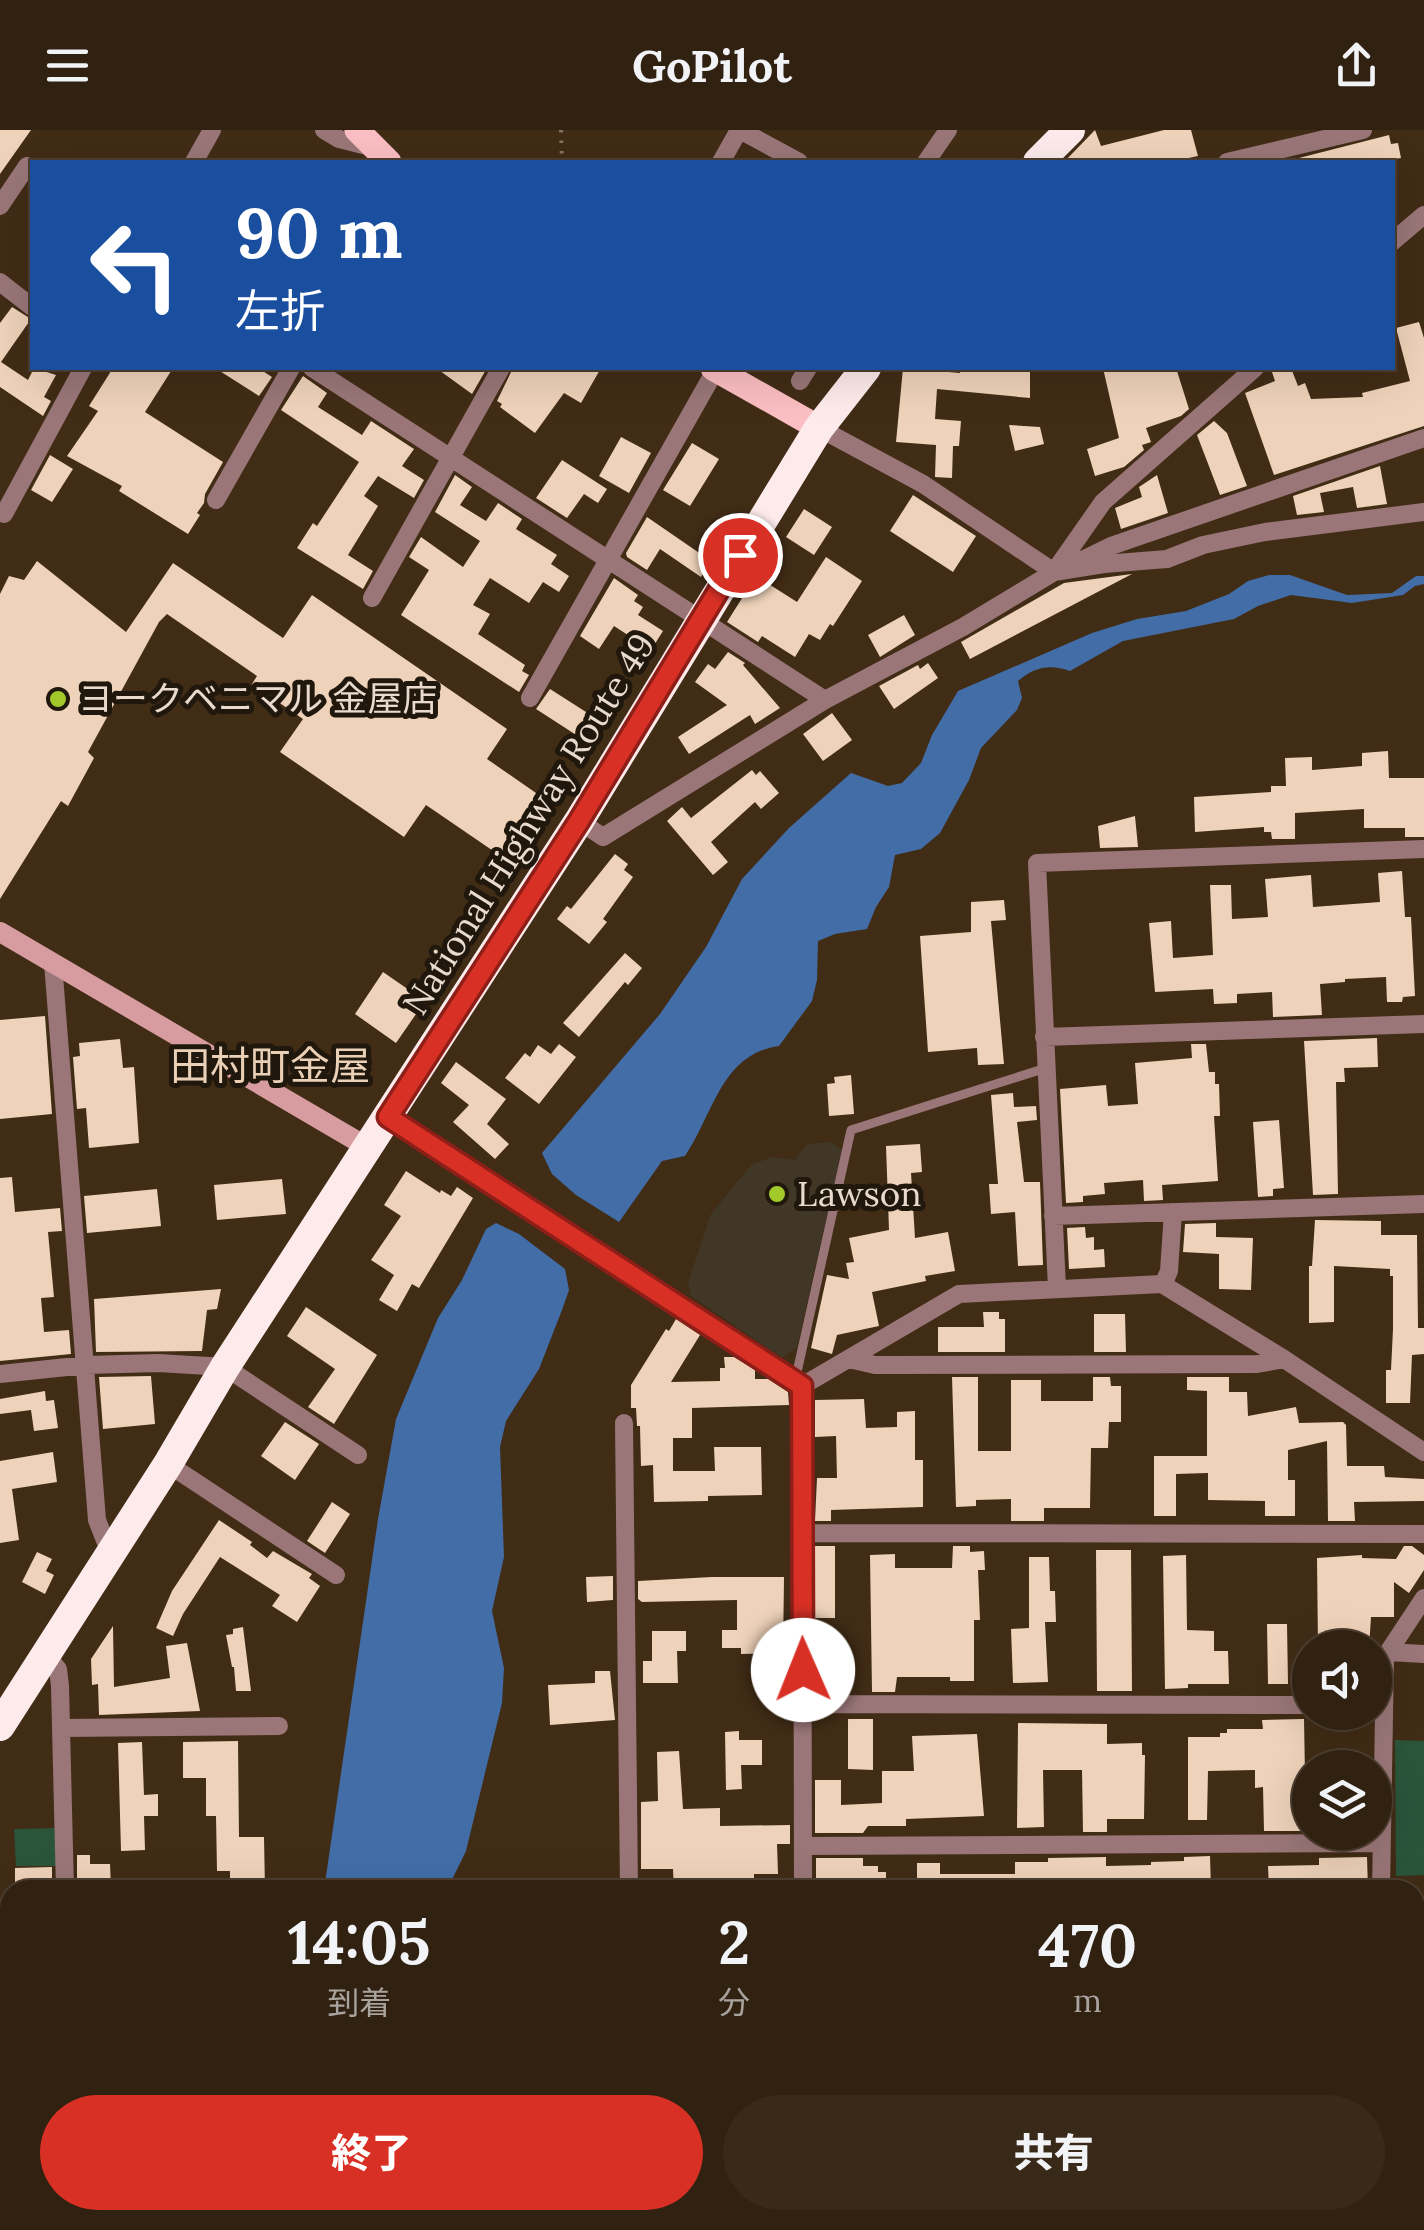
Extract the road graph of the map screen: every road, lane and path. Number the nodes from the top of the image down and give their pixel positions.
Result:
1 (212, 130) edge
2 (324, 130) edge
3 (561, 130) edge
4 (740, 130) edge
5 (948, 130) edge
6 (1070, 130) edge
7 (1364, 130) edge
8 (372, 146) edge
9 (195, 160) edge
10 (562, 160) edge
11 (722, 160) edge
12 (795, 160) edge
13 (927, 160) edge
14 (1040, 160) edge
15 (1236, 160) edge
16 (27, 166) dead end
17 (0, 206) edge
18 (1424, 215) edge
19 (1395, 239) edge
20 (0, 282) edge
21 (30, 305) edge
22 (82, 370) edge
23 (290, 370) edge
24 (315, 370) edge
25 (500, 370) edge
26 (714, 370) edge
27 (718, 370) edge
28 (864, 370) edge
29 (1253, 370) edge
30 (819, 428) junction
31 (1424, 438) edge
32 (454, 456) junction
33 (216, 500) dead end
34 (0, 512) edge
35 (1424, 512) edge
36 (608, 560) junction
37 (1054, 572) junction
38 (372, 598) dead end
39 (701, 618) junction
40 (530, 698) dead end
41 (825, 700) junction
42 (579, 821) junction
43 (1424, 849) edge
44 (0, 932) edge
45 (54, 963) junction
46 (1424, 1024) edge
47 (1044, 1037) junction
48 (1046, 1068) junction
49 (388, 1117) junction
50 (367, 1147) junction
51 (1424, 1204) edge
52 (1173, 1212) junction
53 (1053, 1216) junction
54 (1163, 1285) junction
55 (1056, 1288) junction
56 (849, 1359) junction
57 (1284, 1359) junction
58 (86, 1365) junction
59 (225, 1367) junction
60 (0, 1374) edge
61 (799, 1384) junction
62 (624, 1423) dead end
63 (1424, 1452) edge
64 (358, 1455) dead end
65 (168, 1464) junction
66 (801, 1533) junction
67 (1424, 1534) edge
68 (110, 1553) junction
69 (336, 1576) dead end
70 (1424, 1598) edge
71 (1392, 1646) edge
72 (1392, 1652) edge
73 (46, 1654) junction
74 (1424, 1654) edge
75 (803, 1704) junction
76 (1292, 1705) edge
77 (0, 1726) edge
78 (280, 1726) dead end
79 (61, 1728) junction
80 (1292, 1843) edge
81 (803, 1846) junction
82 (1382, 1850) edge
83 (65, 1880) edge
84 (628, 1880) edge
85 (803, 1880) edge
86 (1381, 1880) edge

1 - 9 street
2 - 8 street
3 - 10 path
4 - 11 street
4 - 12 street
5 - 13 street
6 - 14 highway
7 - 15 street
16 - 17 street
18 - 19 street
20 - 21 street
22 - 34 street
23 - 33 street
24 - 32 street
25 - 32 street
26 - 36 street
27 - 30 main road
28 - 30 highway, National Highway Route 49
29 - 37 street
30 - 37 street
30 - 39 highway, National Highway Route 49
31 - 37 street
32 - 36 street
32 - 38 street
35 - 37 street
36 - 39 street
36 - 40 street
37 - 41 street
39 - 41 street
39 - 42 highway, National Highway Route 49
41 - 42 street
42 - 49 highway, National Highway Route 49
43 - 47 street
44 - 45 street
45 - 50 street
45 - 58 street
46 - 47 street
47 - 48 street
48 - 53 street
48 - 61 lane
49 - 50 highway, National Highway Route 49
49 - 61 street
50 - 59 highway, National Highway Route 49
51 - 52 street
52 - 53 street
52 - 54 street
53 - 55 street
54 - 55 street
54 - 57 street
55 - 56 street
56 - 57 street
56 - 61 street
57 - 63 street
58 - 59 street
58 - 60 street
58 - 68 street
59 - 64 street
59 - 65 highway, National Highway Route 49
61 - 66 street
62 - 84 street
65 - 68 highway, National Highway Route 49
65 - 69 street
66 - 67 street
66 - 75 street
68 - 73 highway, National Highway Route 49
70 - 71 street
72 - 74 street
73 - 77 highway, National Highway Route 49
73 - 79 street
75 - 76 street
75 - 81 street
78 - 79 street
79 - 83 street
80 - 81 street
81 - 85 street
82 - 86 street

